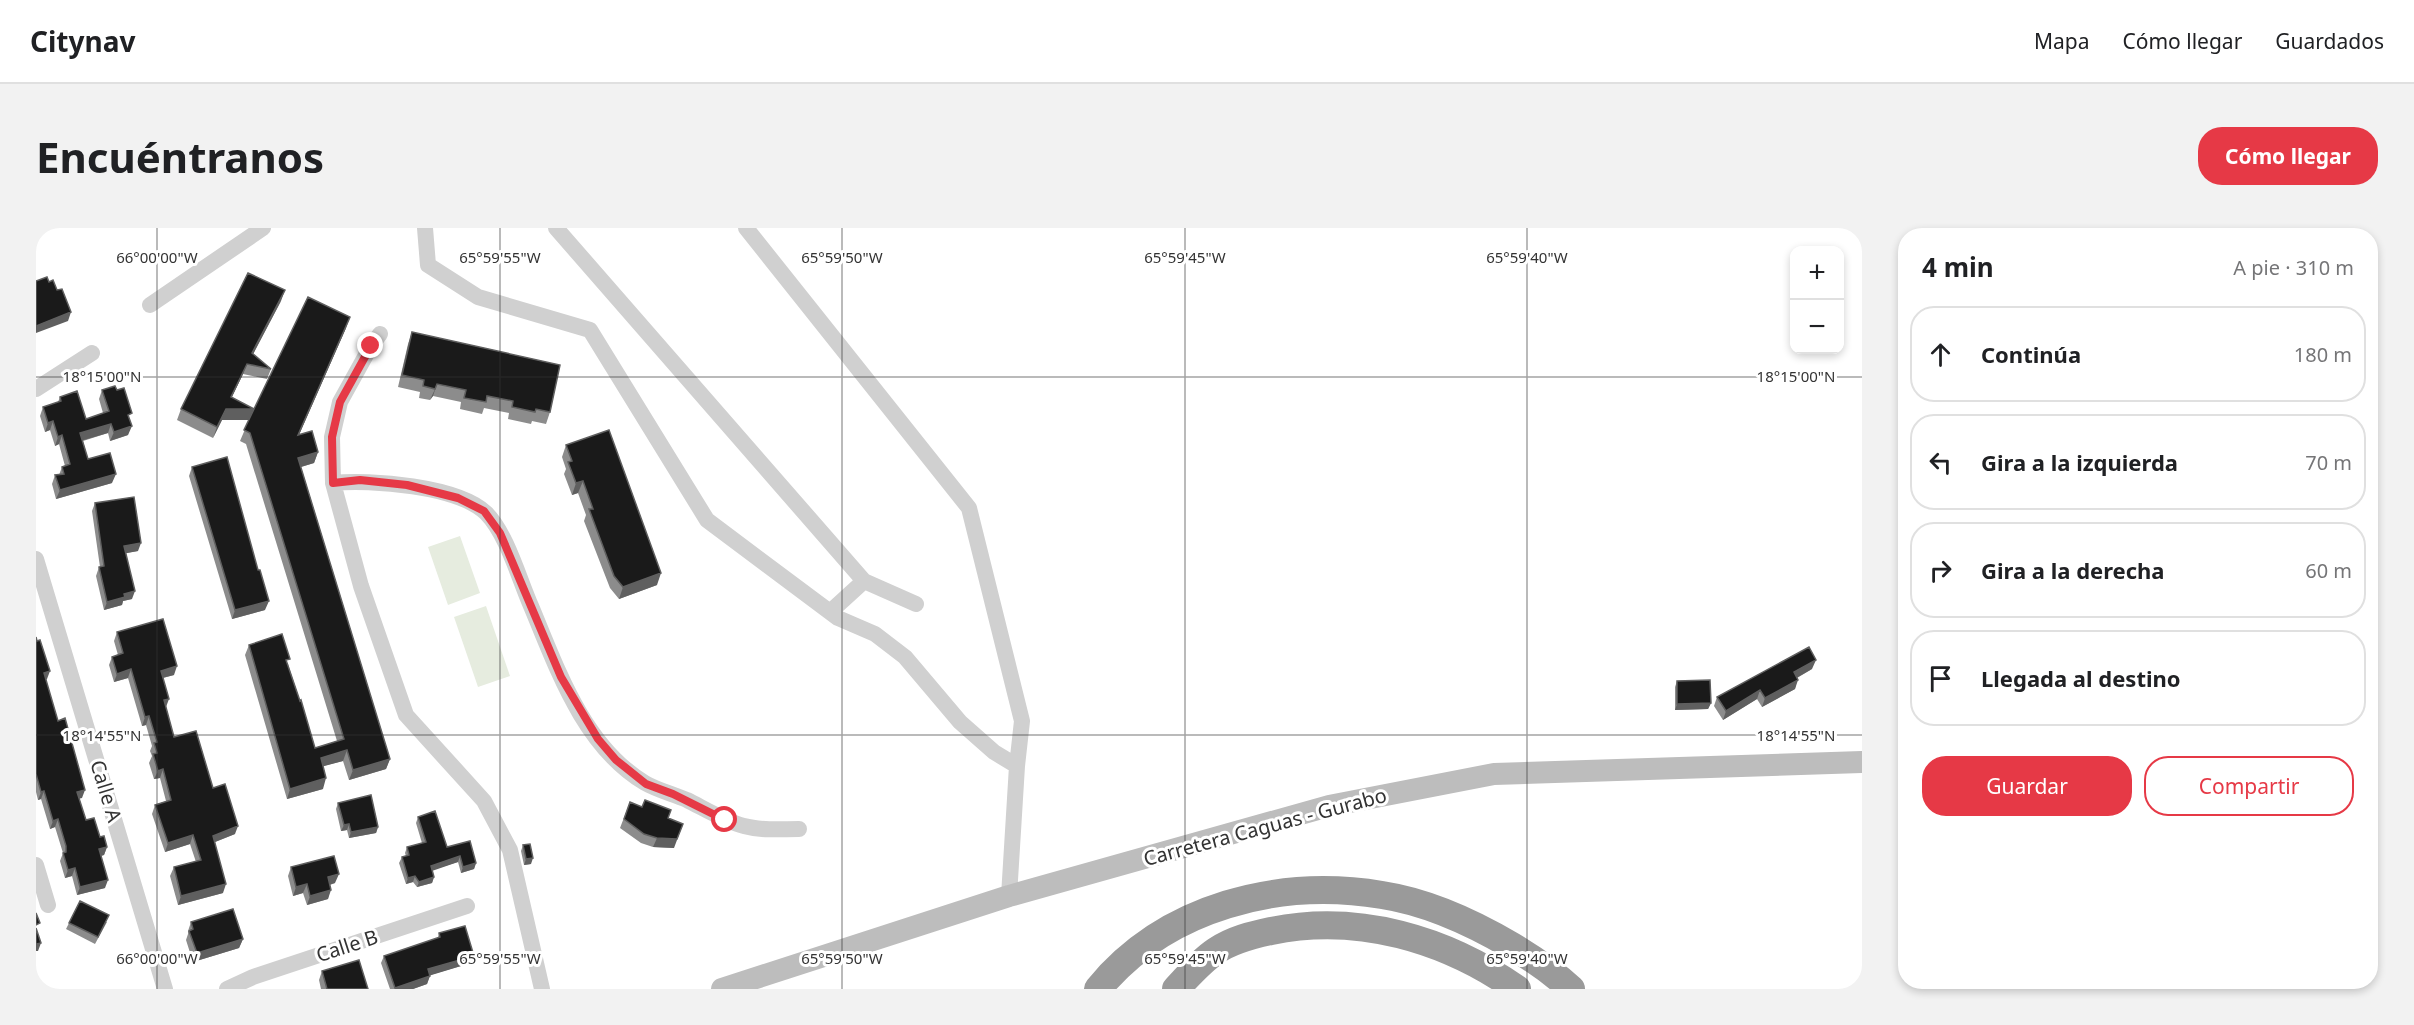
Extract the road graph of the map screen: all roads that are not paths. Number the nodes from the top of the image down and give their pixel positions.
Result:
1 (263, 228) edge
2 (425, 228) edge
3 (556, 228) edge
4 (746, 228) edge
5 (150, 305) dead end
6 (380, 334) dead end
7 (92, 353) dead end
8 (36, 389) edge
9 (333, 483) junction
10 (36, 559) edge
11 (864, 581) junction
12 (916, 604) dead end
13 (830, 612) junction
14 (1862, 762) edge
15 (1017, 766) junction
16 (799, 829) dead end
17 (36, 865) edge
18 (1009, 896) junction
19 (48, 904) dead end
20 (467, 906) dead end
21 (165, 989) edge
22 (227, 989) edge
23 (542, 989) edge
24 (722, 989) edge
25 (1098, 989) edge
26 (1176, 989) edge
27 (1517, 989) edge
28 (1571, 989) edge

1 - 5 street
2 - 13 street
3 - 11 street
4 - 15 street
6 - 9 street
7 - 8 street
9 - 16 street
9 - 23 street
10 - 21 street, Calle A
11 - 12 street
11 - 13 street
13 - 15 street
14 - 18 main road, Carretera Caguas - Gurabo
15 - 18 street
17 - 19 street
18 - 24 main road, Carretera Caguas - Gurabo
20 - 22 street, Calle B
25 - 28 highway
26 - 27 highway

